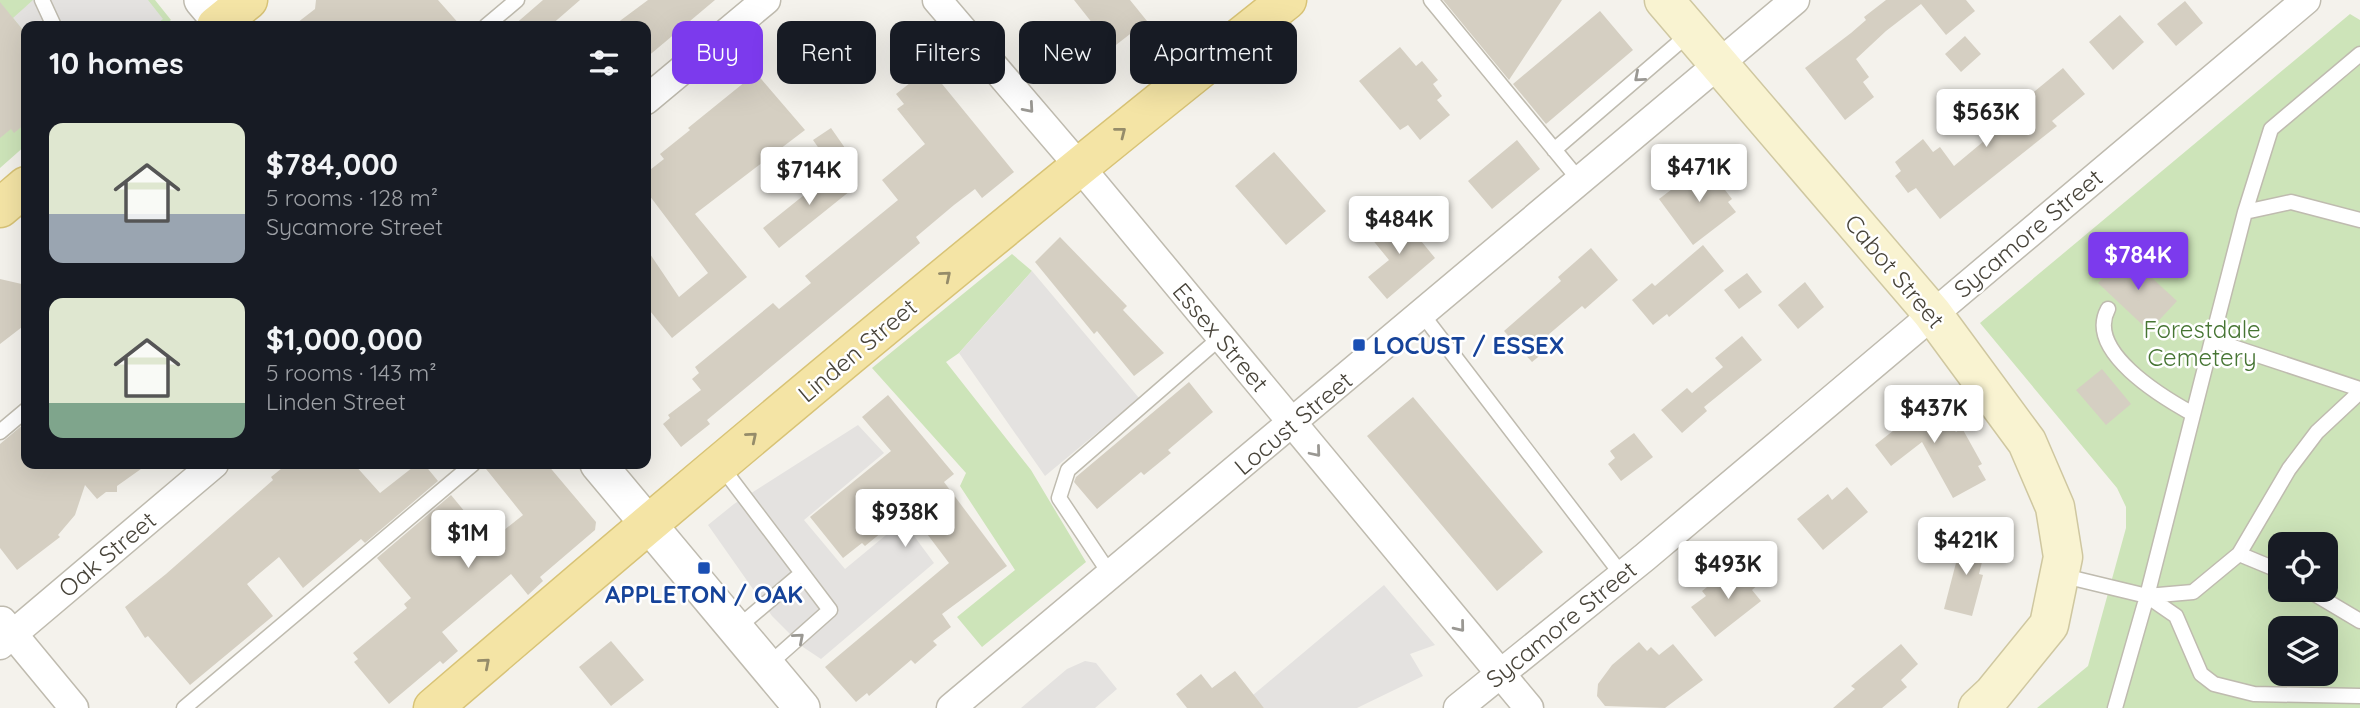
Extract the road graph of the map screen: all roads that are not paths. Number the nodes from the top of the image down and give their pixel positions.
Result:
1 (42, 0) edge
2 (517, 0) edge
3 (766, 0) edge
4 (937, 0) edge
5 (1287, 0) edge
6 (1431, 0) edge
7 (1664, 0) edge
8 (1795, 0) edge
9 (2306, 0) edge
10 (52, 21) edge
11 (492, 21) edge
12 (1691, 32) junction
13 (2360, 54) edge
14 (1718, 65) junction
15 (651, 96) edge
16 (1554, 150) junction
17 (1079, 165) junction
18 (1580, 181) junction
19 (21, 190) edge
20 (0, 208) edge
21 (2245, 212) junction
22 (2360, 220) edge
23 (2108, 309) dead end
24 (1932, 313) junction
25 (1422, 314) junction
26 (1221, 337) junction
27 (2213, 340) junction
28 (2360, 391) edge
29 (21, 414) edge
30 (2193, 414) junction
31 (1293, 424) junction
32 (0, 432) edge
33 (719, 464) junction
34 (208, 469) edge
35 (467, 469) edge
36 (602, 469) edge
37 (648, 523) junction
38 (2239, 554) junction
39 (2268, 566) edge
40 (802, 573) junction
41 (1110, 574) junction
42 (1622, 575) junction
43 (2059, 575) junction
44 (2147, 596) junction
45 (2328, 602) edge
46 (2360, 621) edge
47 (737, 628) junction
48 (4, 633) edge
49 (767, 666) junction
50 (1498, 673) junction
51 (2360, 696) edge
52 (74, 708) edge
53 (184, 708) edge
54 (433, 708) edge
55 (802, 708) edge
56 (951, 708) edge
57 (1458, 708) edge
58 (1529, 708) edge
59 (1978, 708) edge
60 (2115, 708) edge

1 - 10 lane
2 - 11 lane
3 - 15 street
4 -> 17 street, Essex Street
17 -> 5 main road, Linden Street
6 - 16 lane
7 - 12 main road, Cabot Street
8 - 14 street, Locust Street
9 - 24 street, Sycamore Street
12 - 14 main road, Cabot Street
12 -> 16 lane
13 - 21 lane
14 - 18 street, Locust Street
14 - 24 main road, Cabot Street
16 - 18 lane
17 - 26 street, Essex Street
33 -> 17 main road, Linden Street
18 - 25 street, Locust Street
19 - 20 main road
21 - 22 lane
21 - 27 lane
23 - 30 lane
24 - 42 street, Sycamore Street
24 - 43 main road, Cabot Street
25 - 31 street, Locust Street
25 - 42 lane
26 - 31 street, Essex Street
26 - 41 lane
27 - 28 lane
27 - 30 lane
28 - 38 lane
29 - 32 lane
30 - 44 lane
31 - 41 street, Locust Street
31 -> 50 street, Essex Street
33 - 37 main road, Linden Street
33 - 40 lane
34 - 48 street, Oak Street
35 - 53 lane
36 - 37 street
37 - 47 street
54 -> 37 main road, Linden Street
38 - 39 lane
38 - 44 lane
40 - 47 lane
49 -> 40 lane
41 - 56 street, Locust Street
42 - 50 street, Sycamore Street
43 - 44 lane
43 - 59 main road, Cabot Street
44 - 51 lane
44 - 60 lane
45 - 46 lane
47 - 49 street
48 - 52 street
49 - 55 street
50 - 57 street, Sycamore Street
50 - 58 street, Essex Street

